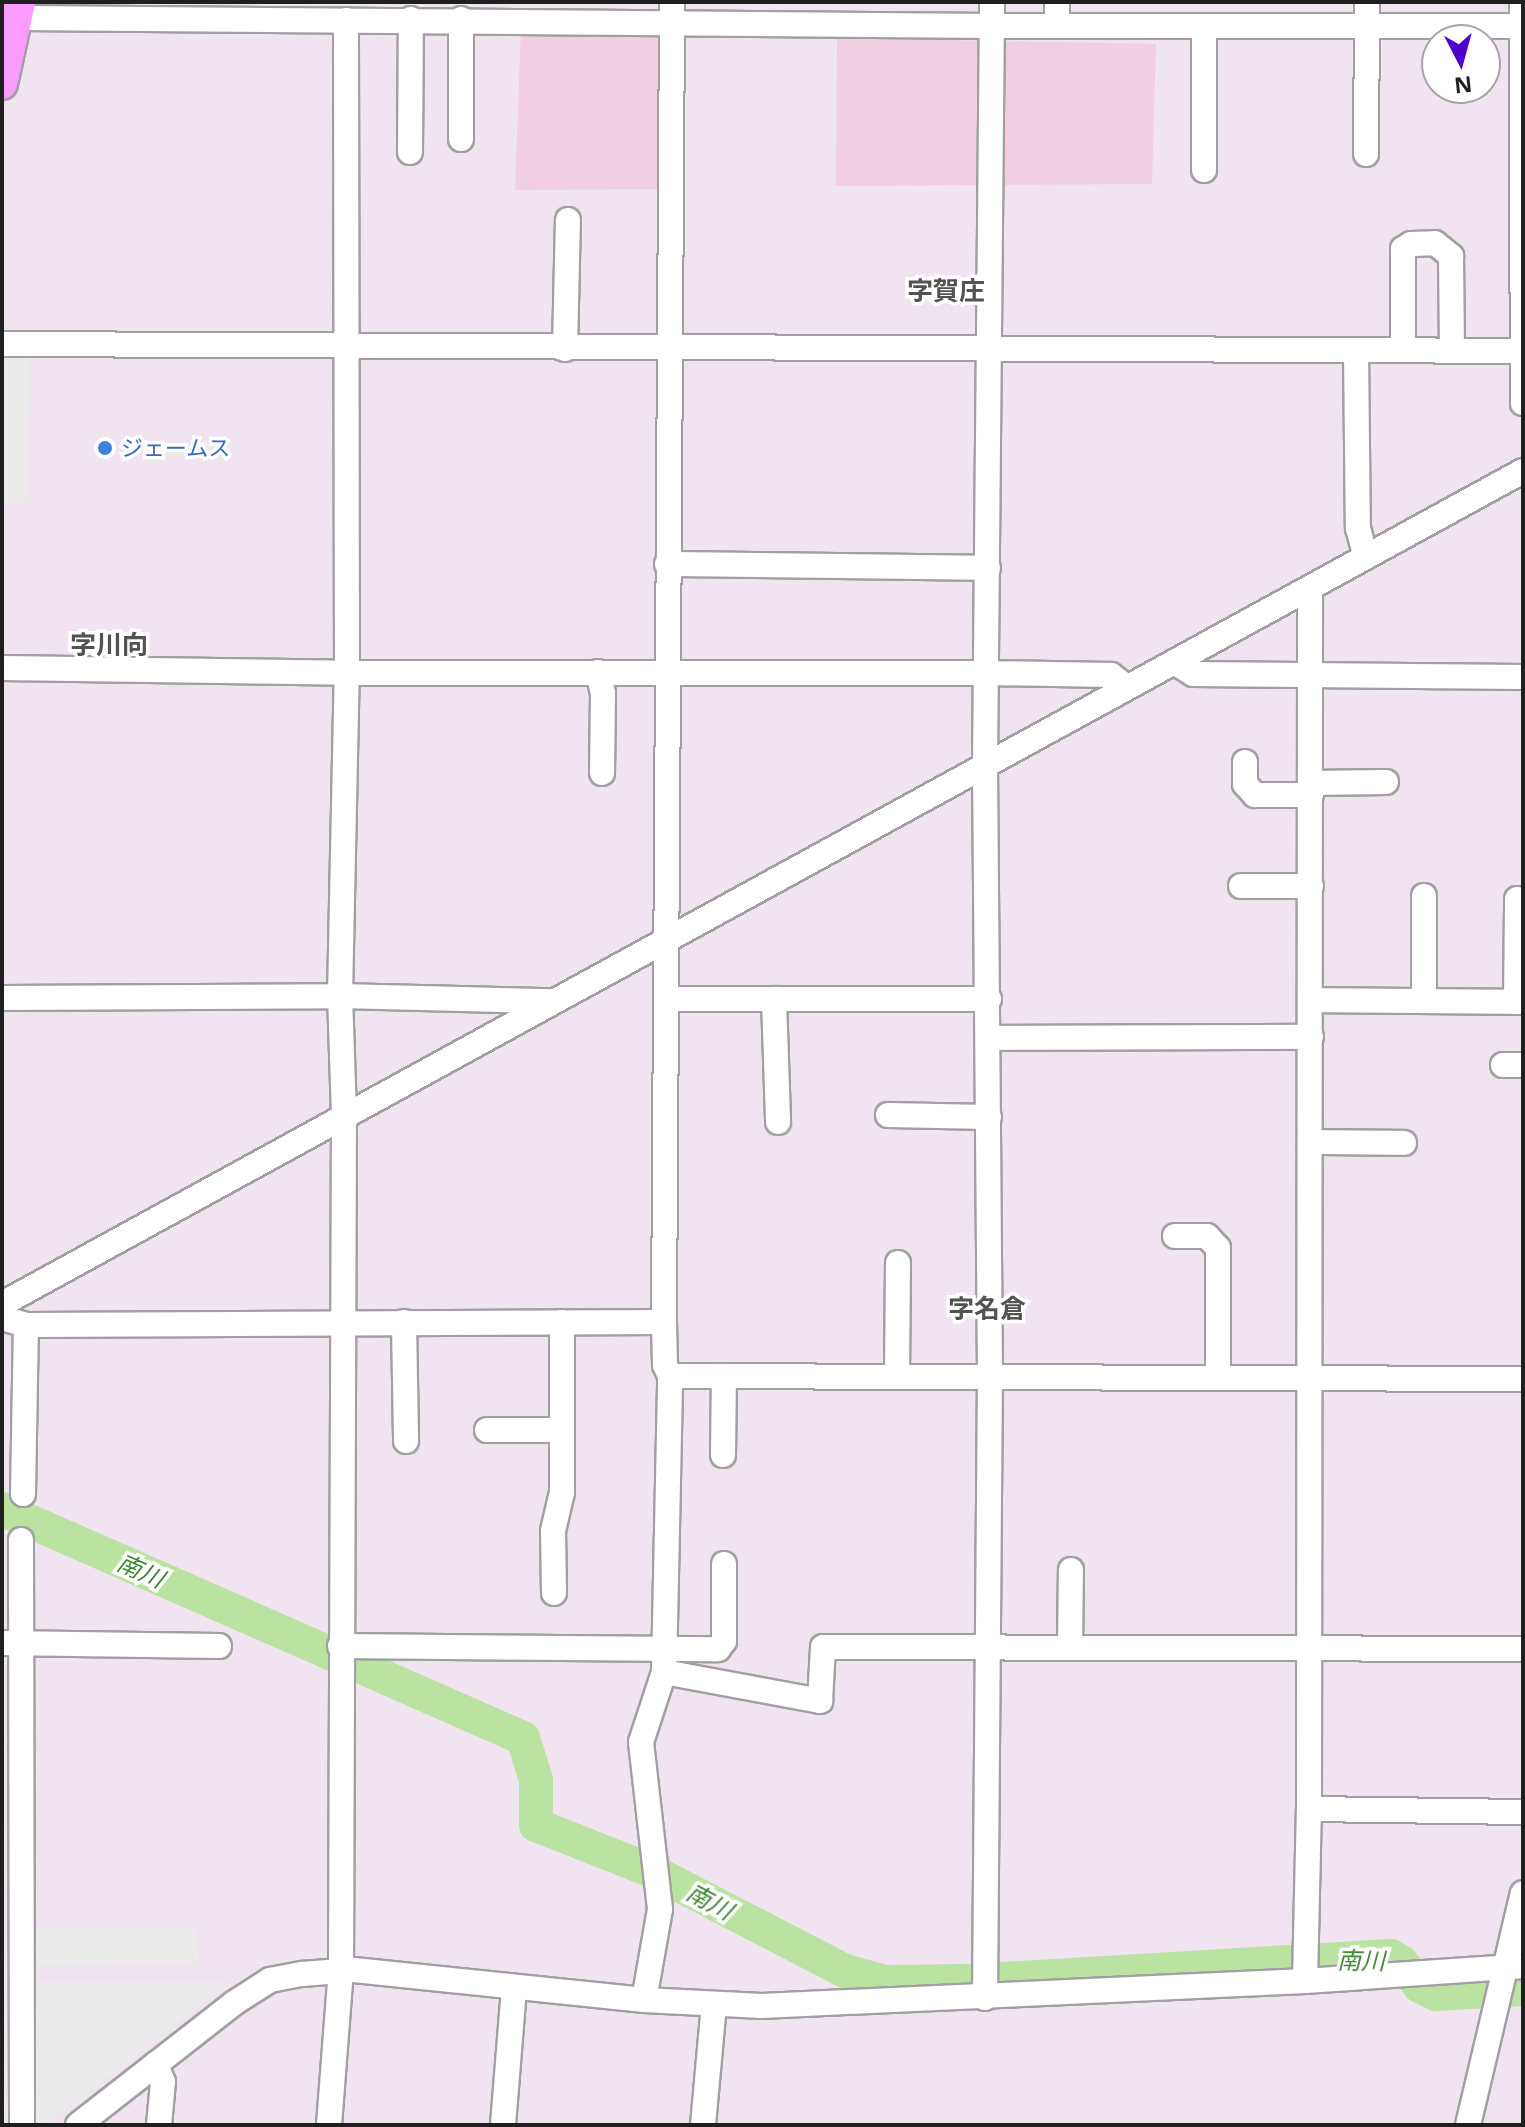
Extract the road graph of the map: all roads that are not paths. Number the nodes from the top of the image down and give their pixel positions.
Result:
1 (1522, 2) edge
2 (19, 10) edge
3 (509, 11) edge
4 (450, 13) edge
5 (672, 13) edge
6 (992, 14) edge
7 (1057, 14) edge
8 (1367, 14) edge
9 (411, 19) junction
10 (346, 20) junction
11 (1204, 26) junction
12 (1523, 26) edge
13 (2, 84) edge
14 (461, 139) dead end
15 (410, 152) dead end
16 (1366, 154) dead end
17 (1204, 170) dead end
18 (1522, 184) edge
19 (568, 220) dead end
20 (2, 344) edge
21 (347, 347) junction
22 (565, 349) junction
23 (668, 350) junction
24 (991, 350) junction
25 (1356, 350) junction
26 (1403, 350) junction
27 (1452, 350) junction
28 (1522, 351) edge
29 (1523, 403) edge
30 (1523, 471) edge
31 (1366, 557) junction
32 (667, 564) junction
33 (988, 568) junction
34 (1310, 588) junction
35 (1174, 662) junction
36 (2, 668) edge
37 (598, 672) junction
38 (347, 673) junction
39 (667, 673) junction
40 (986, 673) junction
41 (1310, 677) junction
42 (1523, 677) edge
43 (1127, 687) junction
44 (1245, 762) dead end
45 (985, 765) junction
46 (602, 773) dead end
47 (1386, 782) dead end
48 (1310, 789) junction
49 (1241, 886) dead end
50 (1311, 886) junction
51 (1424, 896) dead end
52 (1517, 899) dead end
53 (665, 939) junction
54 (340, 996) junction
55 (2, 998) edge
56 (667, 999) junction
57 (774, 999) junction
58 (989, 999) junction
59 (1311, 1000) junction
60 (554, 1001) junction
61 (1424, 1001) junction
62 (1520, 1002) edge
63 (1311, 1037) junction
64 (989, 1038) junction
65 (344, 1115) junction
66 (888, 1115) dead end
67 (989, 1117) junction
68 (778, 1122) dead end
69 (1310, 1142) junction
70 (1404, 1143) dead end
71 (1175, 1236) dead end
72 (898, 1263) dead end
73 (2, 1304) edge
74 (2, 1318) edge
75 (342, 1322) junction
76 (404, 1322) junction
77 (562, 1322) junction
78 (664, 1322) junction
79 (26, 1325) junction
80 (990, 1375) junction
81 (670, 1376) junction
82 (724, 1376) junction
83 (897, 1376) junction
84 (1218, 1378) junction
85 (1309, 1379) junction
86 (1523, 1379) edge
87 (487, 1430) dead end
88 (562, 1430) junction
89 (406, 1441) dead end
90 (723, 1455) dead end
91 (23, 1494) dead end
92 (21, 1540) dead end
93 (724, 1564) dead end
94 (1071, 1570) dead end
95 (554, 1593) dead end
96 (11, 1643) edge
97 (219, 1646) dead end
98 (340, 1646) junction
99 (986, 1646) junction
100 (1070, 1647) junction
101 (1523, 1649) edge
102 (1306, 1651) junction
103 (664, 1661) junction
104 (1309, 1809) junction
105 (1523, 1812) edge
106 (1523, 1893) edge
107 (1514, 1966) edge
108 (341, 1970) junction
109 (1305, 1981) junction
110 (514, 1988) junction
111 (985, 1998) junction
112 (644, 2000) junction
113 (714, 2005) junction
114 (156, 2064) junction
115 (22, 2125) edge
116 (78, 2125) edge
117 (159, 2125) edge
118 (329, 2125) edge
119 (503, 2125) edge
120 (703, 2125) edge
121 (1468, 2125) edge

1 - 12 street
2 - 10 street
2 - 13 main road
3 - 4 street
3 - 5 street
4 - 9 street
4 - 14 street
5 - 6 street
5 - 23 street
6 - 7 street
6 - 24 street
7 - 11 street
8 - 11 street
8 - 12 street
8 - 16 street
9 - 10 street
9 - 15 street
10 - 21 street
11 - 17 street
12 - 18 street
18 - 28 street
19 - 22 street
20 - 21 street
21 - 22 street
21 - 38 street
22 - 23 street
23 - 24 street
23 - 32 street
24 - 25 street
24 - 33 street
25 - 26 street
25 - 31 street
26 - 27 street
26 - 27 street
27 - 28 street
28 - 29 street
30 - 31 street
31 - 34 street
32 - 33 street
32 - 39 street
33 - 40 street
34 - 35 street
34 - 41 street
35 - 41 street
35 - 43 street
36 - 38 street
37 - 38 street
37 - 39 street
37 - 46 street
38 - 54 street
39 - 40 street
39 - 53 street
40 - 43 street
40 - 45 street
41 - 42 street
41 - 48 street
43 - 45 street
44 - 48 street
45 - 53 street
45 - 58 street
47 - 48 street
48 - 50 street
49 - 50 street
50 - 59 street
51 - 61 street
52 - 62 street
53 - 56 street
53 - 60 street
54 - 55 street
54 - 60 street
54 - 65 street
56 - 57 street
56 - 78 street
57 - 58 street
57 - 68 street
58 - 64 street
59 - 61 street
59 - 63 street
60 - 65 street
61 - 62 street
63 - 64 street
63 - 69 street
64 - 67 street
65 - 73 street
65 - 75 street
66 - 67 street
67 - 80 street
69 - 70 street
69 - 85 street
71 - 84 street
72 - 83 street
74 - 79 street
75 - 76 street
75 - 79 street
75 - 98 street
76 - 77 street
76 - 89 street
77 - 78 street
77 - 88 street
78 - 81 street
79 - 91 street
80 - 83 street
80 - 84 street
80 - 99 street
81 - 82 street
81 - 103 street
82 - 83 street
82 - 90 street
84 - 85 street
85 - 86 street
85 - 102 street
87 - 88 street
88 - 95 street
92 - 96 street
93 - 103 street
94 - 100 street
96 - 97 street
96 - 115 street
98 - 103 street
98 - 108 street
99 - 100 street
99 - 103 street
99 - 111 street
100 - 102 street
101 - 102 street
102 - 104 street
103 - 112 street
104 - 105 street
104 - 109 street
106 - 107 street
107 - 109 street
107 - 121 street
108 - 110 street
108 - 114 street
108 - 118 street
109 - 111 street
110 - 112 street
110 - 119 street
111 - 113 street
112 - 113 street
113 - 120 street
114 - 116 street
114 - 117 street

